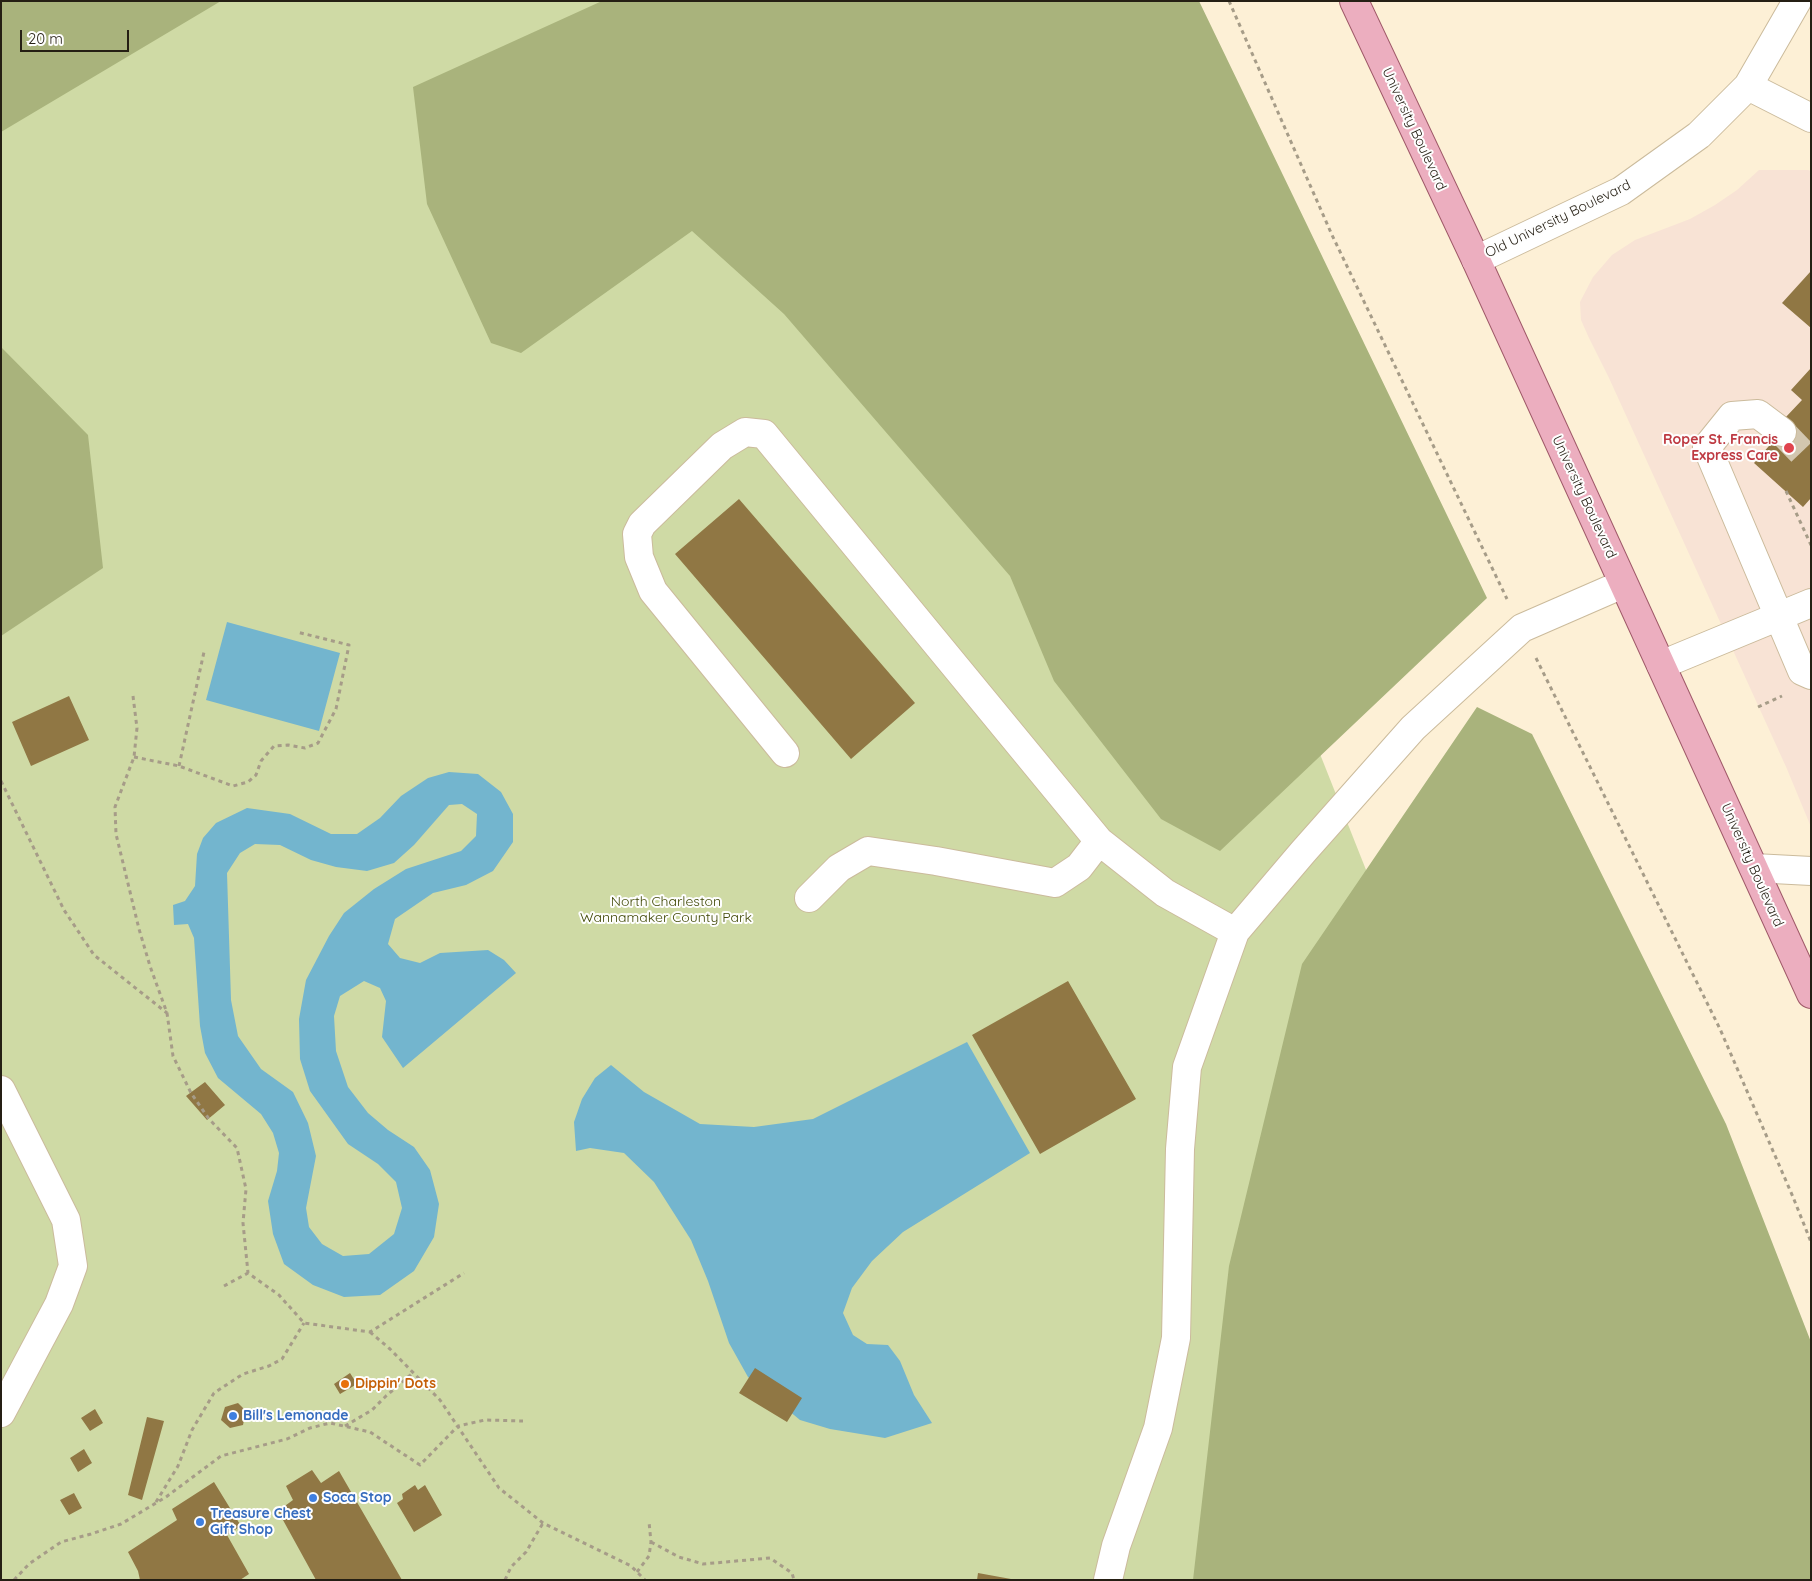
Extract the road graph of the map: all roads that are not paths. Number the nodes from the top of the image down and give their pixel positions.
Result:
1 (1354, 1) edge
2 (1797, 1) edge
3 (1748, 86) junction
4 (1811, 118) edge
5 (1476, 260) junction
6 (1782, 432) tunnel mouth
7 (1623, 584) junction
8 (1811, 603) edge
9 (1779, 616) junction
10 (1661, 665) junction
11 (1811, 675) edge
12 (786, 753) dead end
13 (1099, 841) junction
14 (1754, 868) junction
15 (1811, 872) edge
16 (809, 898) dead end
17 (1236, 932) junction
18 (1811, 993) edge
19 (1, 1090) edge
20 (1, 1413) edge
21 (1108, 1580) edge

1 - 5 main road, University Boulevard
2 - 3 street, Old University Boulevard
3 - 4 street
3 - 5 street, Old University Boulevard
5 - 7 main road, University Boulevard
6 - 9 street
7 - 10 main road, University Boulevard
7 - 17 street
8 - 9 street
9 - 10 street
9 - 11 street
10 - 14 main road, University Boulevard
12 - 13 street
13 - 16 street
13 - 17 street
14 - 15 street
14 - 18 main road, University Boulevard
17 - 21 street
19 - 20 street

